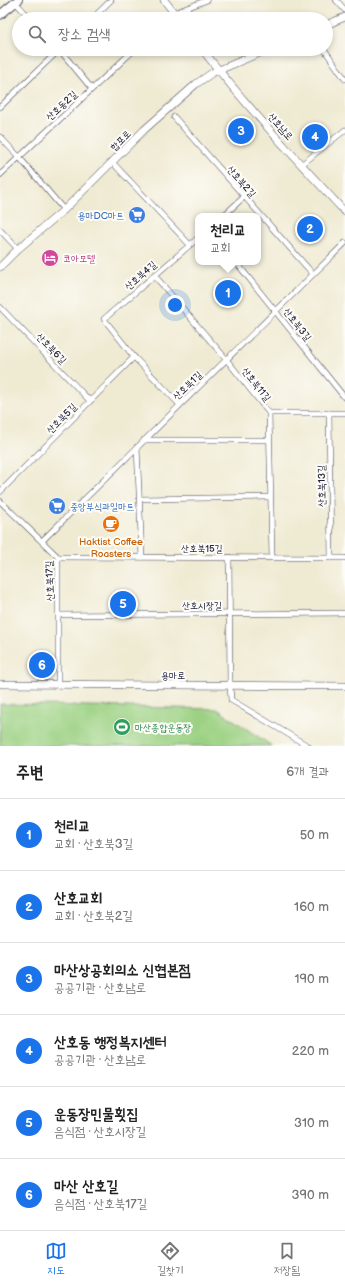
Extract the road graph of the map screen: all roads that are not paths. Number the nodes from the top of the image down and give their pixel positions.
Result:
1 (111, 0) edge
2 (164, 0) edge
3 (207, 0) edge
4 (336, 0) edge
5 (16, 1) edge
6 (345, 10) edge
7 (25, 12) edge
8 (99, 12) edge
9 (173, 12) edge
10 (177, 12) edge
11 (0, 15) edge
12 (345, 16) edge
13 (333, 22) edge
14 (52, 56) edge
15 (65, 56) edge
16 (127, 56) edge
17 (208, 56) edge
18 (252, 56) edge
19 (329, 56) edge
20 (219, 70) junction
21 (345, 79) edge
22 (92, 89) junction
23 (0, 107) edge
24 (174, 117) dead end
25 (345, 130) edge
26 (0, 137) edge
27 (19, 157) junction
28 (112, 162) junction
29 (301, 165) junction
30 (0, 175) edge
31 (244, 197) junction
32 (64, 210) junction
33 (345, 212) edge
34 (226, 213) edge
35 (258, 213) edge
36 (261, 216) edge
37 (0, 230) edge
38 (195, 241) edge
39 (345, 243) edge
40 (190, 245) junction
41 (18, 249) junction
42 (238, 265) edge
43 (0, 267) edge
44 (313, 274) junction
45 (154, 275) junction
46 (0, 307) edge
47 (276, 311) junction
48 (134, 356) junction
49 (226, 360) junction
50 (345, 398) edge
51 (90, 401) junction
52 (180, 405) junction
53 (269, 413) junction
54 (329, 413) junction
55 (345, 413) edge
56 (144, 440) junction
57 (269, 440) junction
58 (137, 446) junction
59 (0, 492) edge
60 (270, 497) junction
61 (140, 499) junction
62 (0, 501) edge
63 (42, 541) junction
64 (58, 557) junction
65 (142, 557) junction
66 (229, 557) junction
67 (272, 558) junction
68 (331, 558) junction
69 (345, 558) edge
70 (345, 613) edge
71 (230, 614) junction
72 (58, 615) junction
73 (0, 684) edge
74 (58, 684) junction
75 (230, 685) junction
76 (345, 686) edge
77 (308, 746) edge

1 - 8 street
2 - 9 main road
3 - 10 street
4 - 6 street
5 - 7 street
5 - 11 main road
12 - 13 main road
14 - 23 street
15 - 22 street
16 - 22 street, 산호동2길
17 - 20 main road, 산호남로
18 - 20 main road, 합포로
19 - 21 street
20 - 28 main road, 합포로
20 - 29 main road, 산호남로
22 - 27 street, 산호동2길
24 - 31 street, 산호북2길
25 - 29 street
26 - 27 street
27 - 30 street, 산호동2길
27 - 32 street
28 - 32 main road, 합포로
28 - 40 street
29 - 33 main road, 산호남로
31 - 34 street
31 - 35 street, 산호북2길
32 - 41 main road, 합포로
36 - 44 street, 산호북2길
37 - 41 street
38 - 40 street, 산호북4길
39 - 44 street, 산호북1길
40 - 45 street, 산호북4길
41 - 43 main road, 합포로
42 - 47 street, 산호북3길
44 - 47 street, 산호북1길
45 - 48 street, 산호북4길
45 - 49 street, 산호북11길
46 - 51 street, 산호북6길
47 - 49 street, 산호북1길
47 - 50 street, 산호북3길
48 - 51 street, 산호북5길
48 - 52 street, 산호북4길
49 - 52 street, 산호북1길
49 - 53 street, 산호북11길
51 - 59 street, 산호북5길
52 - 56 street, 산호북1길
53 - 54 street
53 - 57 street, 산호북11길
54 - 55 street
54 - 68 street, 산호북13길
56 - 57 street
56 - 58 street, 산호북1길
57 - 60 street, 산호북11길
58 - 61 street
58 - 63 street, 산호북1길
60 - 61 street
60 - 67 street, 산호북11길
61 - 65 street
62 - 63 street, 산호북17길
63 - 64 street, 산호북17길
64 - 65 street, 산호북15길
64 - 72 street, 산호북17길
65 - 66 street, 산호북15길
66 - 67 street, 산호북15길
66 - 71 street
67 - 68 street, 산호북15길
68 - 69 street, 산호북15길
70 - 71 street, 산호시장길
71 - 72 street, 산호시장길
71 - 75 street
72 - 74 street, 산호북17길
73 - 74 main road, 용마로
74 - 75 main road, 용마로
75 - 76 main road, 용마로
75 - 77 street

